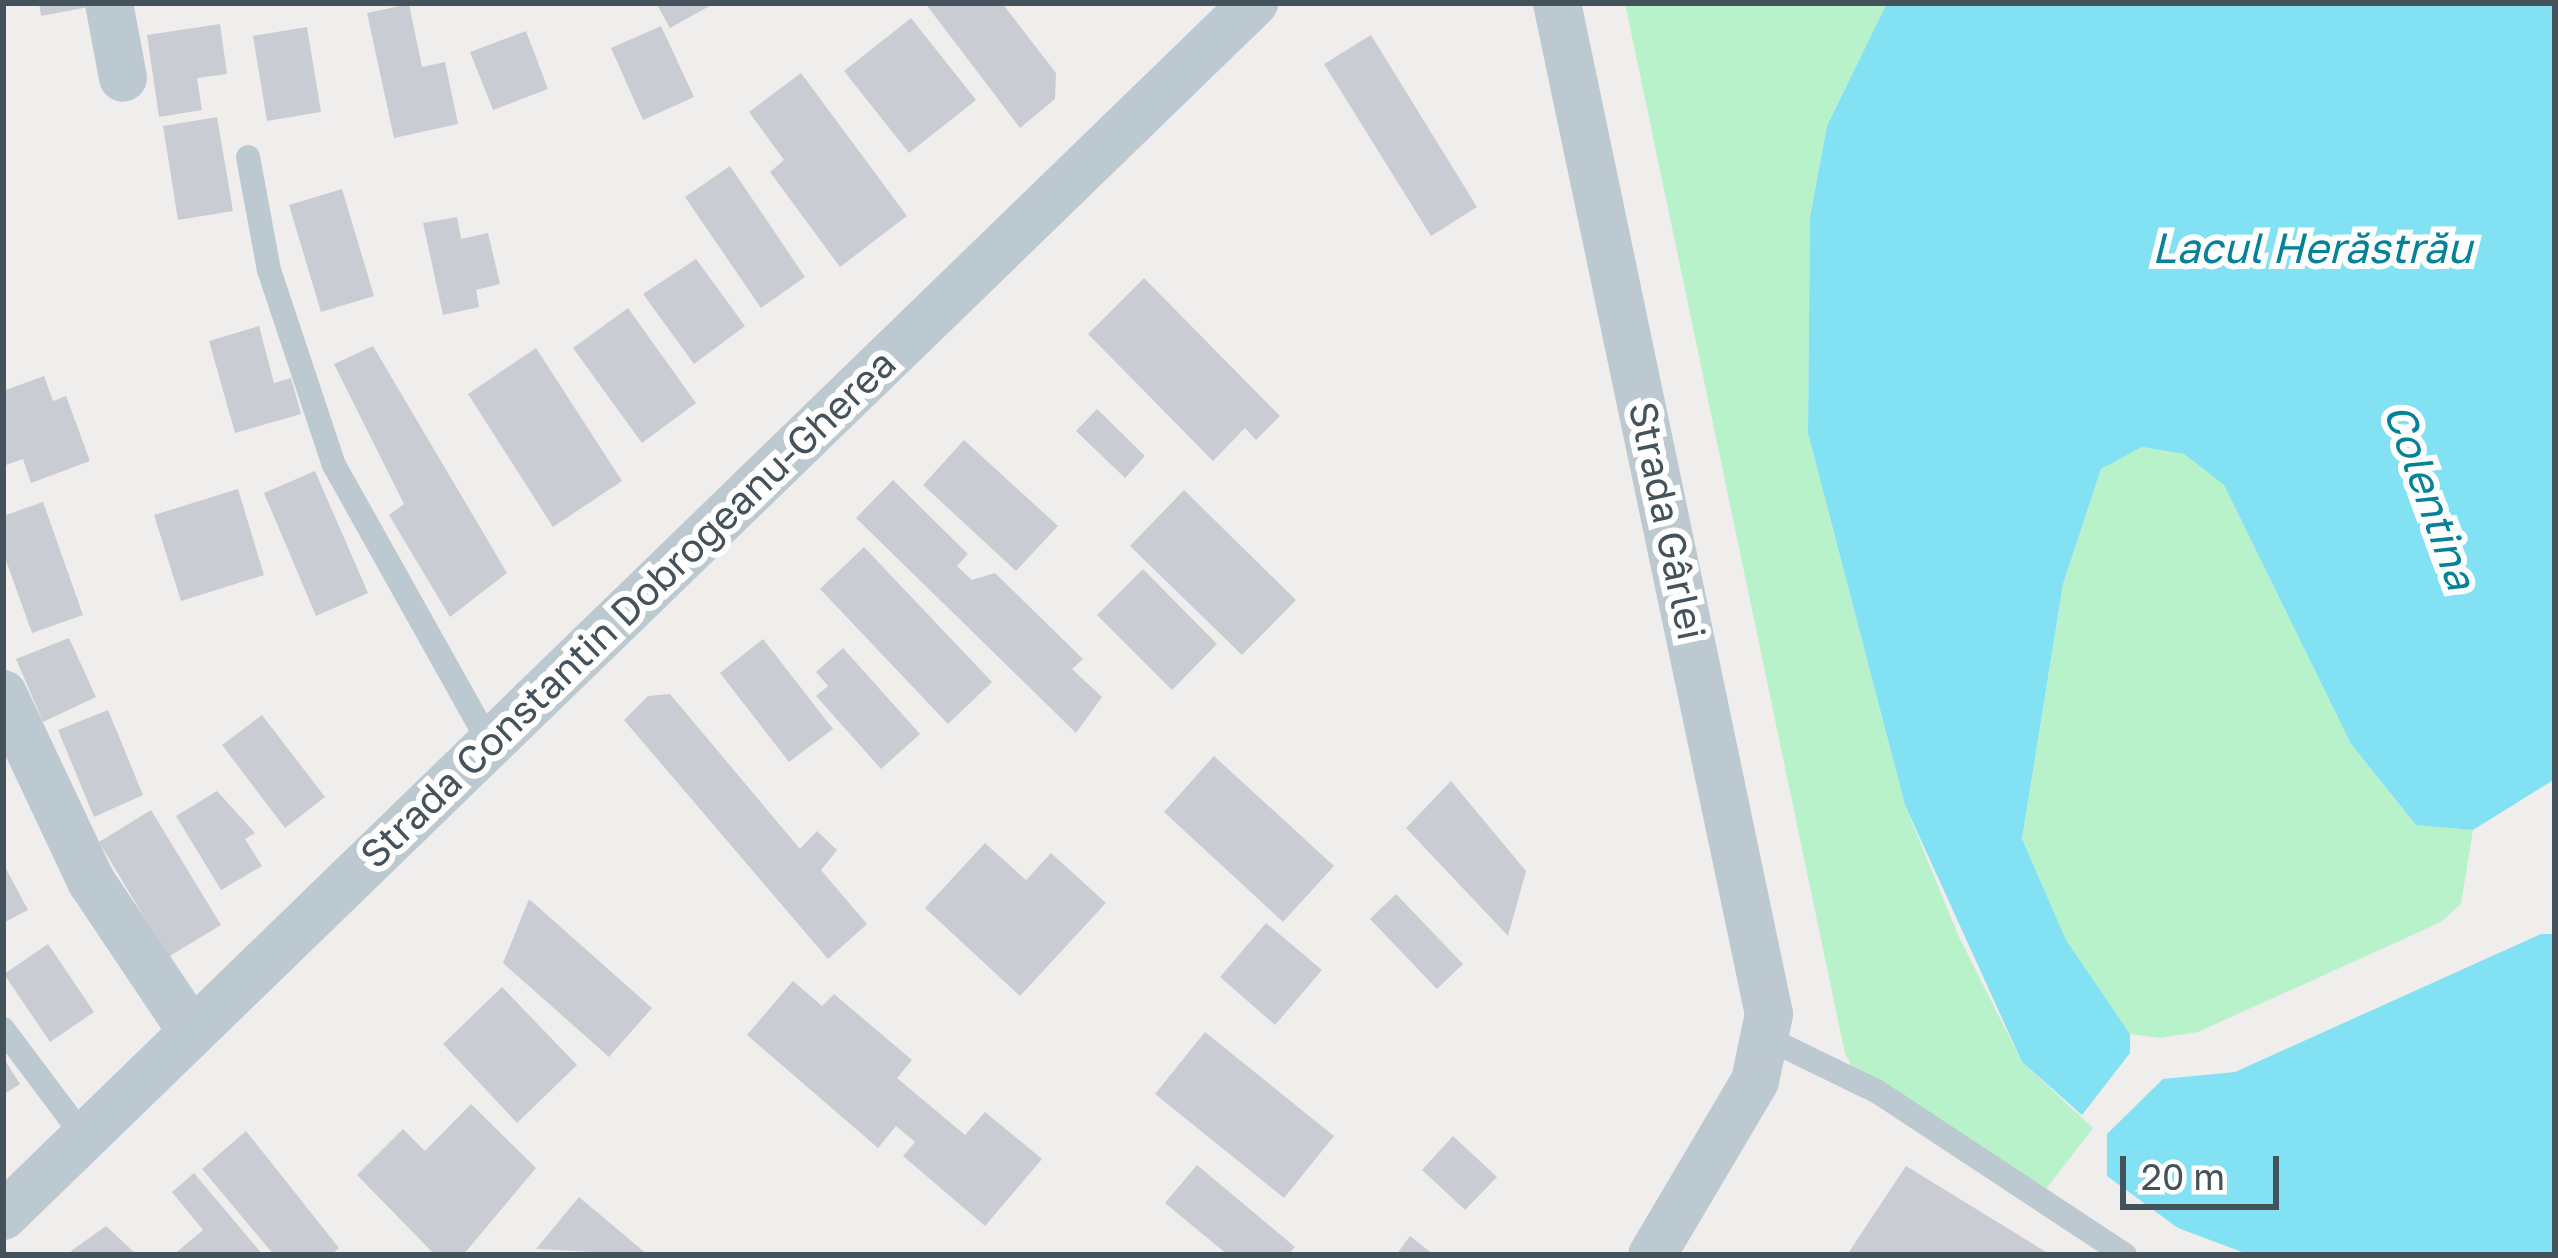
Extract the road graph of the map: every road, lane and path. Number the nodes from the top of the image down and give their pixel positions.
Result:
1 (109, 3) edge
2 (1254, 3) edge
3 (1557, 3) edge
4 (123, 78) dead end
5 (248, 157) dead end
6 (3, 694) edge
7 (489, 742) junction
8 (3, 1029) edge
9 (192, 1032) junction
10 (1769, 1040) junction
11 (84, 1137) junction
12 (3, 1216) edge
13 (1652, 1255) edge
14 (2125, 1255) edge

1 - 4 street
2 - 7 street, Strada Constantin Dobrogeanu-Gherea
3 - 10 street, Strada Gârlei
5 - 7 lane
6 - 9 street
7 - 9 street, Strada Constantin Dobrogeanu-Gherea
8 - 11 lane
9 - 11 street, Strada Constantin Dobrogeanu-Gherea
10 - 13 street
10 - 14 lane
11 - 12 street, Strada Constantin Dobrogeanu-Gherea

